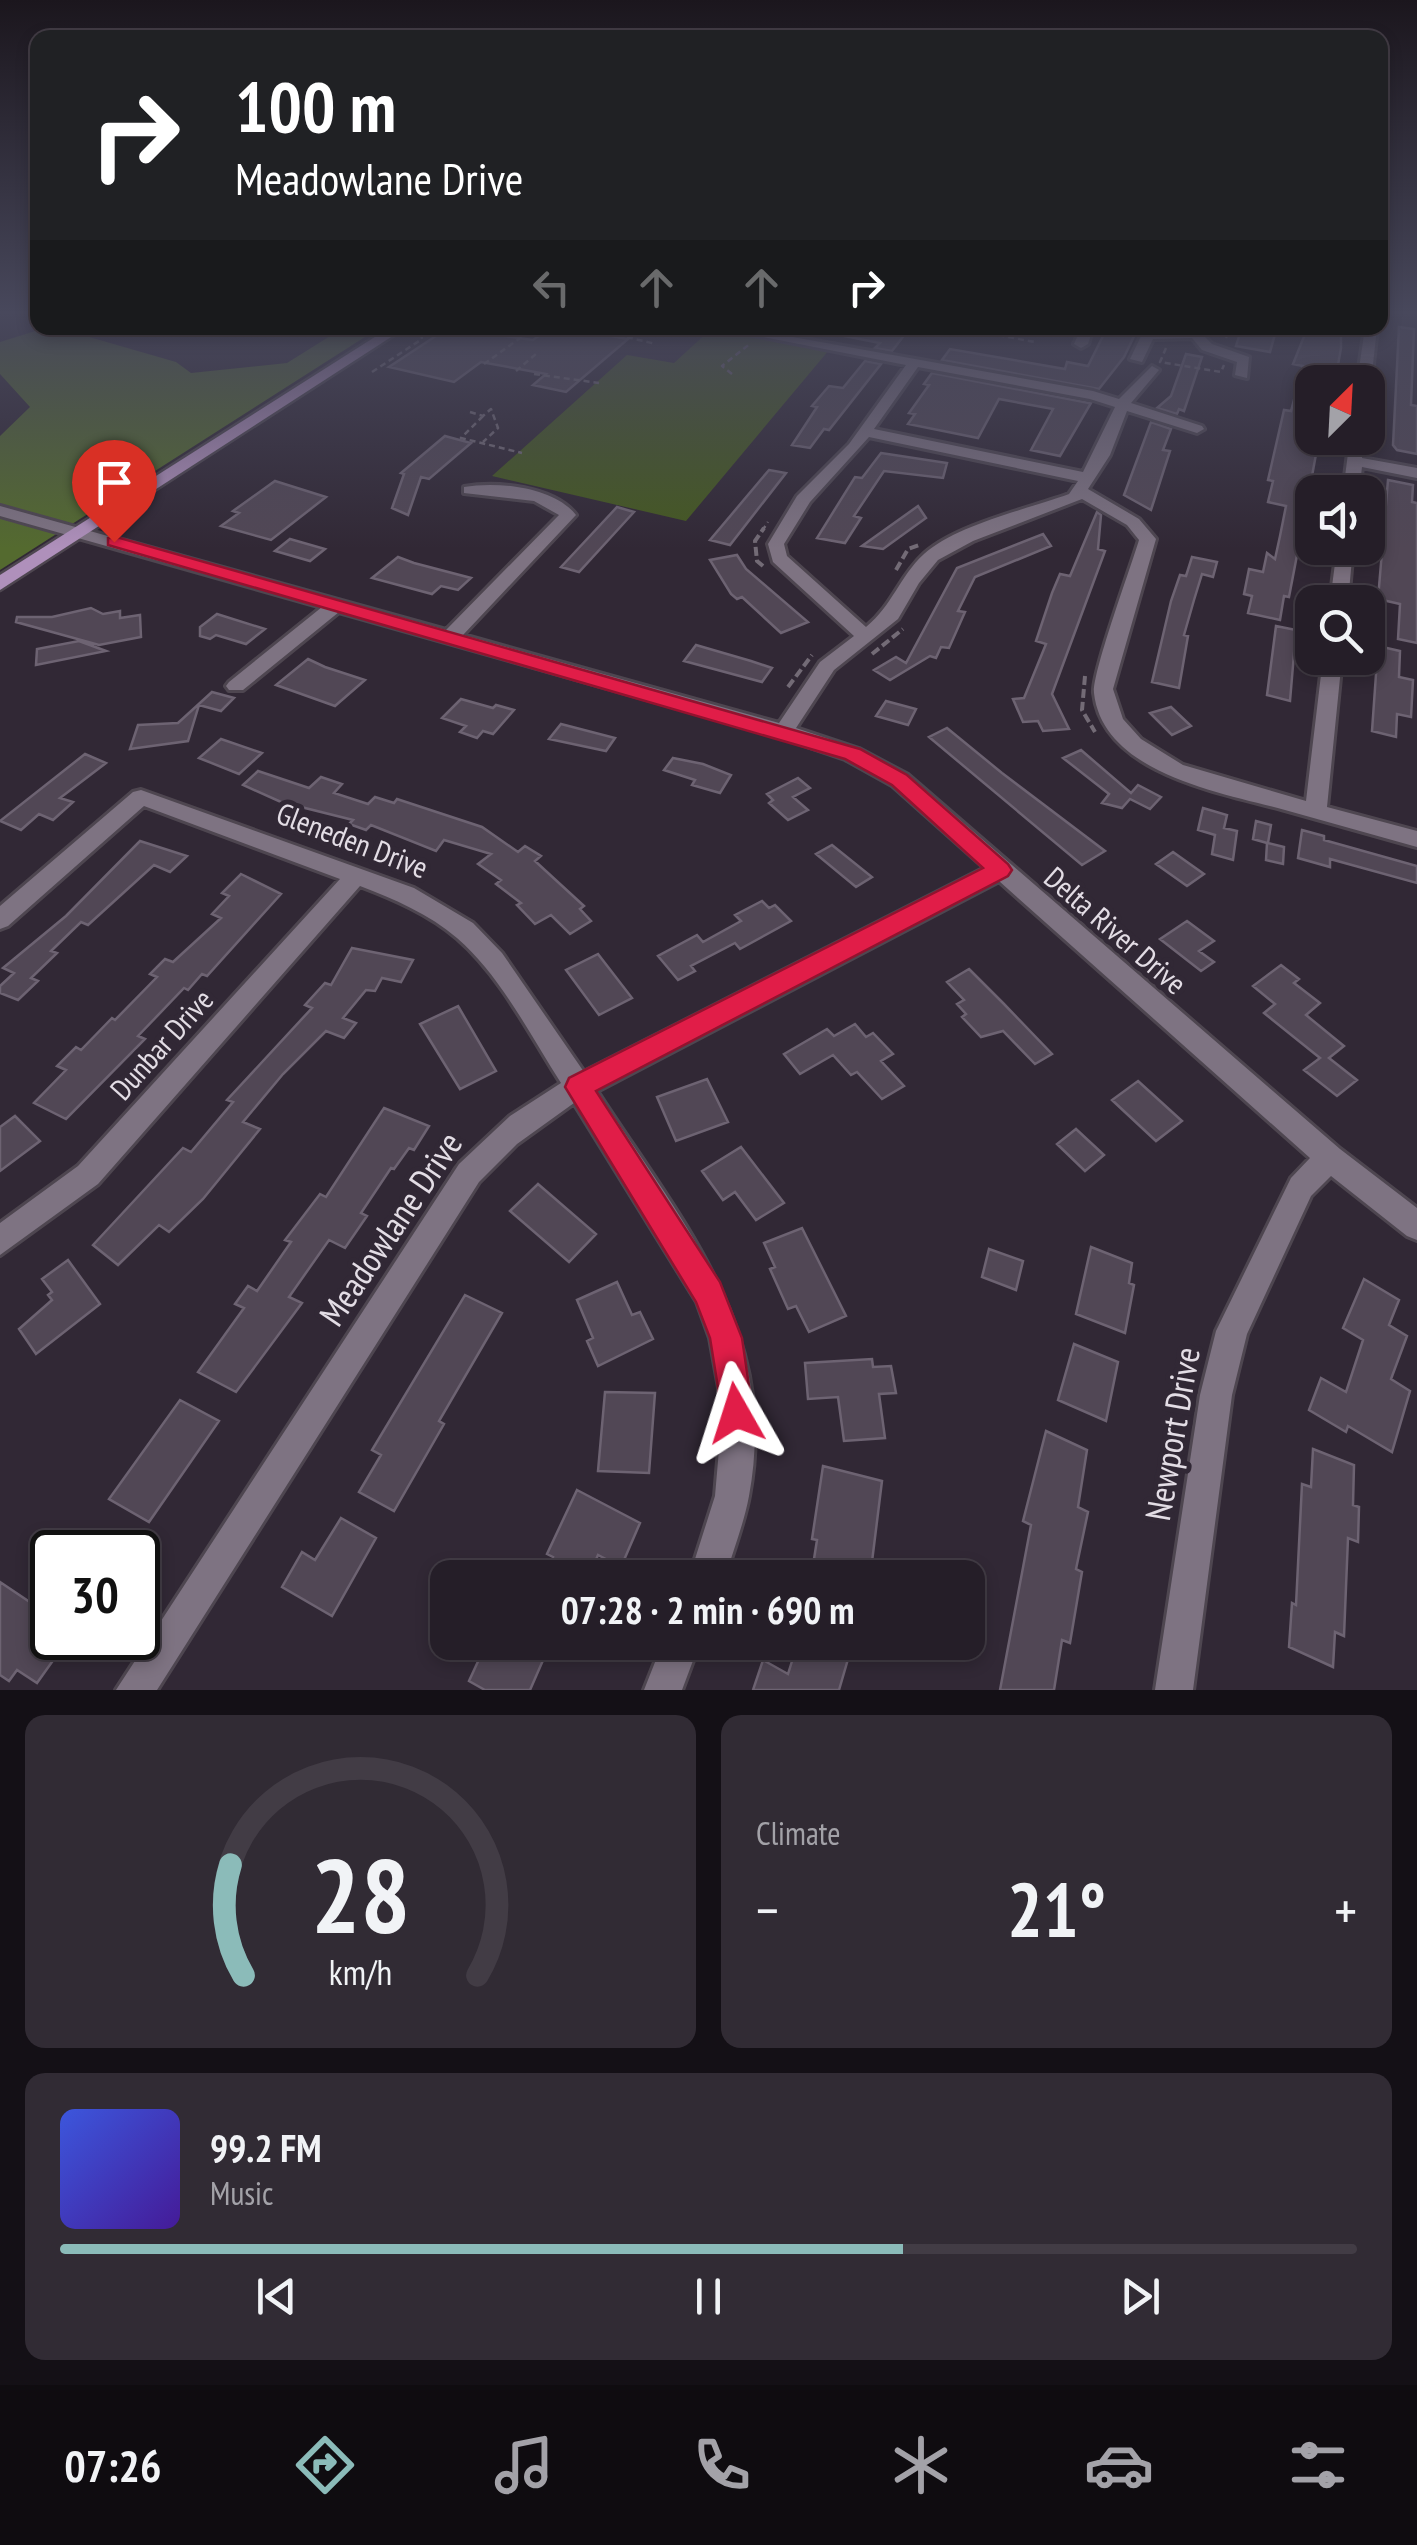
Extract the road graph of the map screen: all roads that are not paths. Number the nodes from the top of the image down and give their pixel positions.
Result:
1 (298, 392) edge
2 (894, 392) edge
3 (1071, 392) edge
4 (1129, 392) edge
5 (1124, 402) junction
6 (1197, 429) dead end
7 (866, 432) junction
8 (1355, 455) edge
9 (1354, 462) junction
10 (1417, 473) edge
11 (1353, 475) edge
12 (1084, 485) junction
13 (470, 490) dead end
14 (0, 511) edge
15 (80, 532) junction
16 (0, 584) edge
17 (337, 604) junction
18 (450, 637) junction
19 (866, 637) junction
20 (1331, 675) edge
21 (236, 686) dead end
22 (784, 732) junction
23 (1316, 812) junction
24 (1417, 839) edge
25 (1000, 870) junction
26 (356, 875) junction
27 (0, 920) edge
28 (579, 1087) junction
29 (1330, 1158) junction
30 (1417, 1226) edge
31 (0, 1241) edge
32 (712, 1560) edge
33 (675, 1660) edge
34 (135, 1690) edge
35 (663, 1690) edge
36 (1174, 1690) edge

1 - 15 main road
2 - 7 street
3 - 5 street
4 - 5 street
5 - 6 street
5 - 12 street
7 - 12 street
7 - 19 street
8 - 9 street
9 - 10 street
9 - 11 street
12 - 19 street
12 - 23 street
13 - 18 street
14 - 15 street, Delta River Drive
15 - 16 main road
15 - 17 street, Delta River Drive
17 - 18 street, Delta River Drive
17 - 21 street
18 - 22 street, Delta River Drive
19 - 22 street
20 - 23 street
22 - 25 street, Delta River Drive
23 - 24 street
25 - 28 street, Meadowlane Drive
25 - 29 street, Delta River Drive
26 - 27 street, Gleneden Drive
26 - 28 street, Gleneden Drive
26 - 31 street, Dunbar Drive
28 - 32 street, Gleneden Drive
28 - 34 street, Meadowlane Drive
29 - 30 street, Delta River Drive
29 - 36 street, Newport Drive
33 - 35 street

